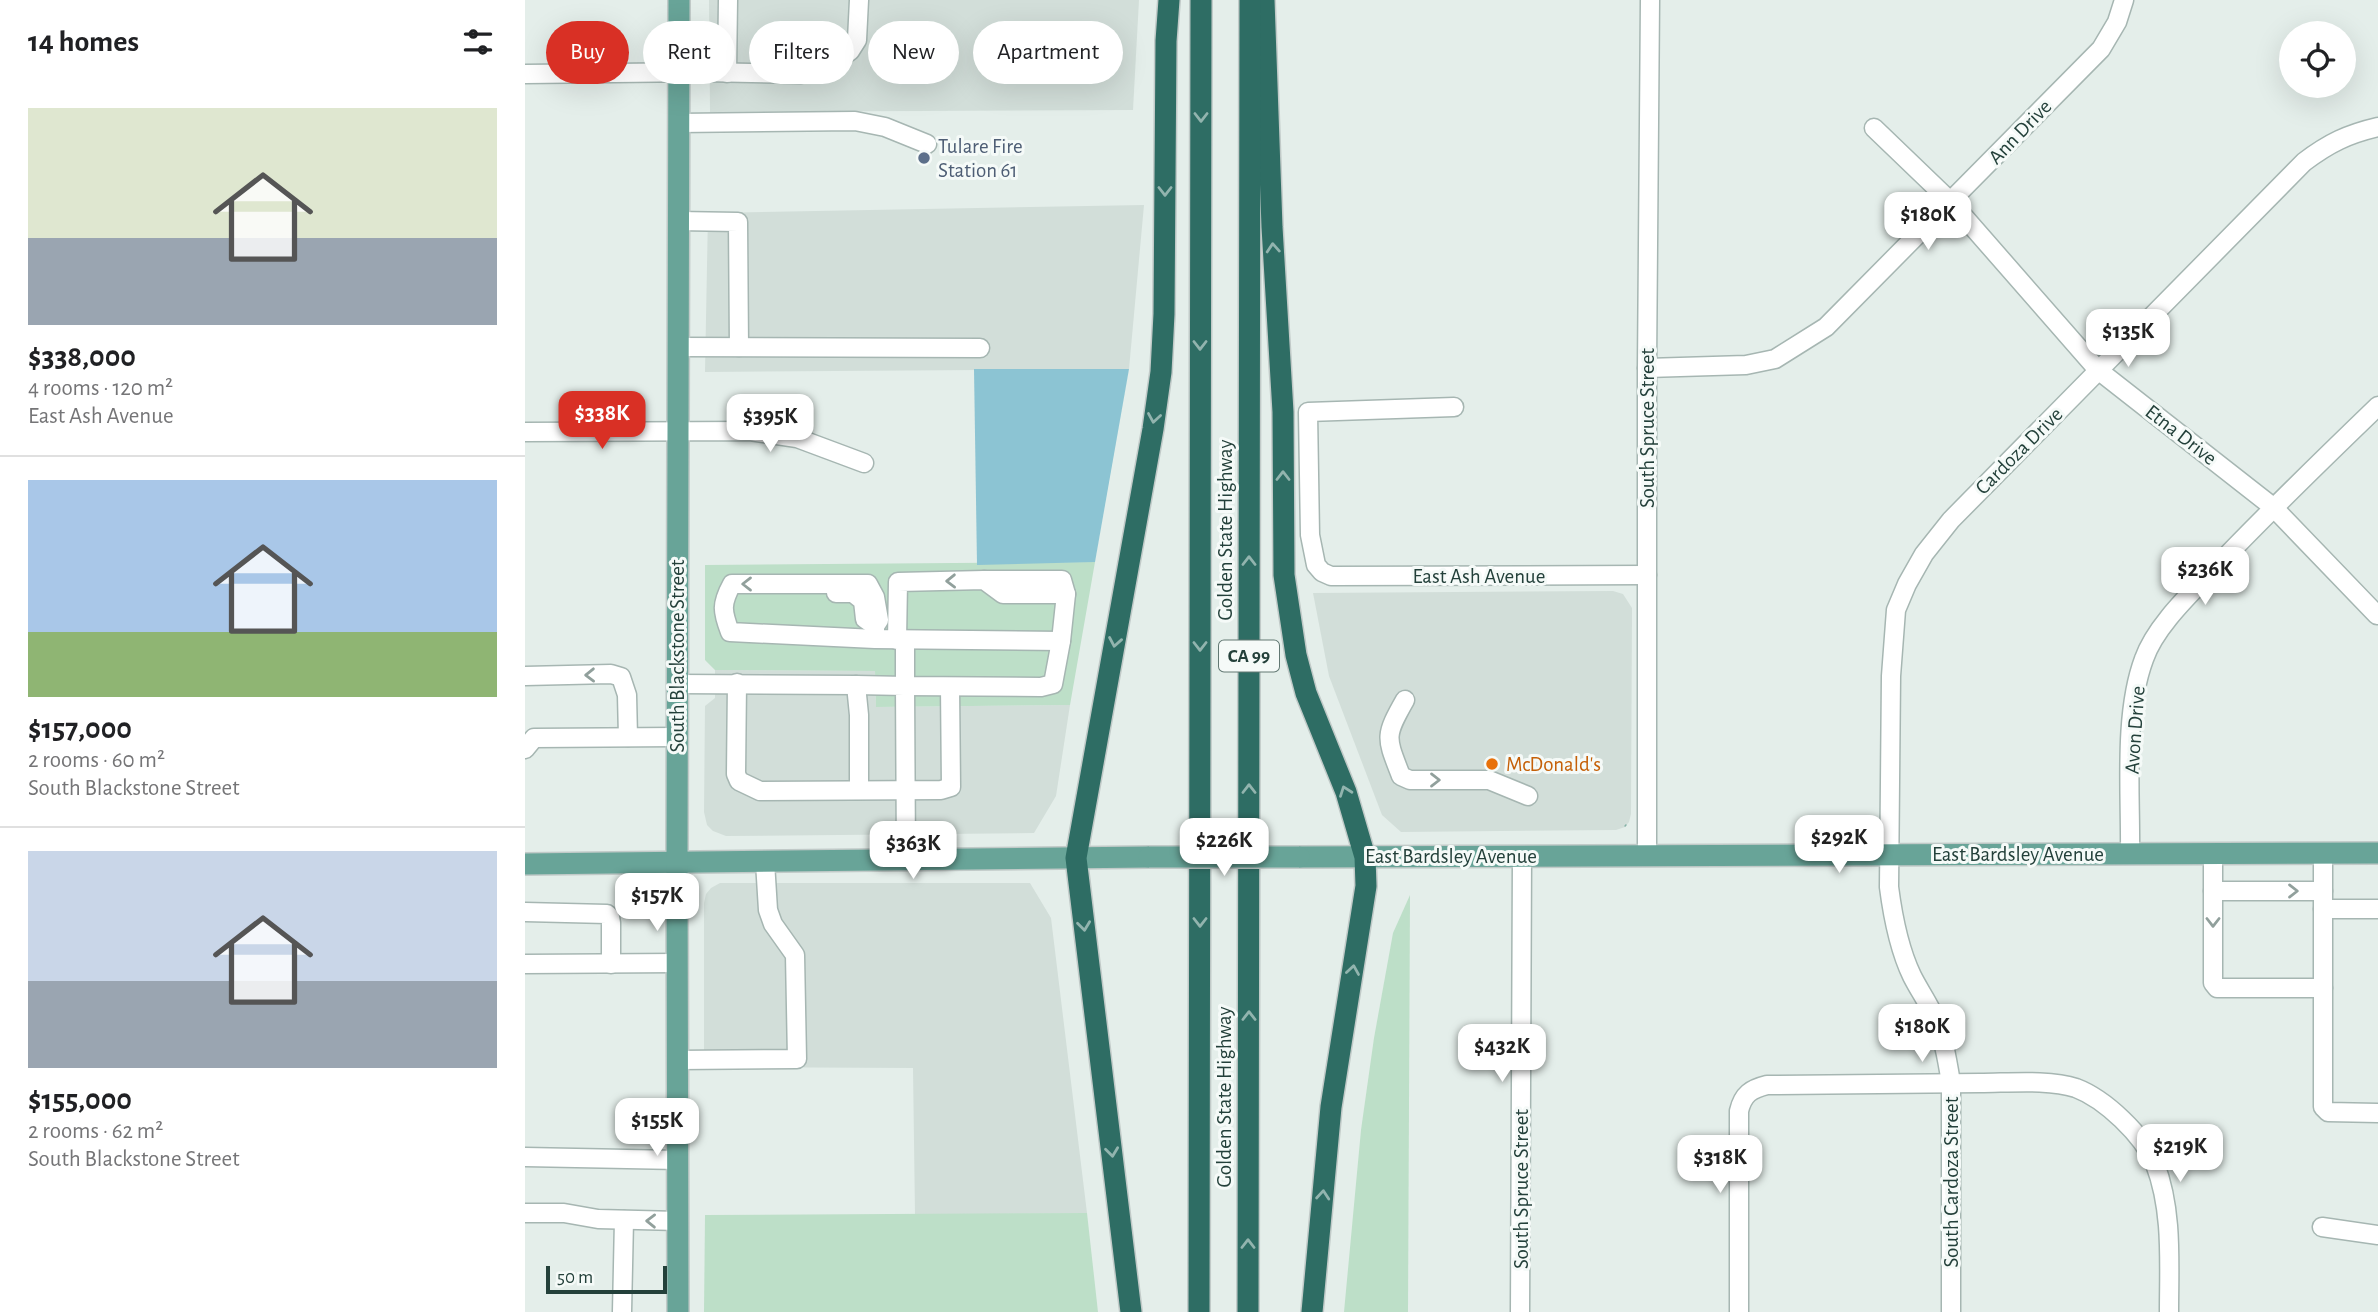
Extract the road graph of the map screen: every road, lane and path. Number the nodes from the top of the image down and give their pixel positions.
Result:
1 (679, 0) edge
2 (728, 0) edge
3 (859, 0) edge
4 (1169, 0) edge
5 (1201, 0) edge
6 (1250, 0) edge
7 (1264, 0) edge
8 (1650, 0) edge
9 (2124, 0) edge
10 (679, 21) edge
11 (728, 21) edge
12 (643, 72) edge
13 (735, 73) edge
14 (525, 74) edge
15 (679, 84) edge
16 (679, 123) junction
17 (2378, 127) edge
18 (1874, 128) dead end
19 (927, 144) dead end
20 (1951, 202) junction
21 (678, 221) junction
22 (678, 347) junction
23 (739, 347) junction
24 (981, 348) dead end
25 (1647, 368) junction
26 (2098, 370) junction
27 (2378, 406) edge
28 (1454, 407) dead end
29 (678, 431) junction
30 (525, 432) edge
31 (864, 463) dead end
32 (2273, 507) junction
33 (1647, 575) junction
34 (2377, 615) edge
35 (875, 633) junction
36 (901, 640) junction
37 (1061, 641) junction
38 (525, 676) edge
39 (737, 683) junction
40 (677, 684) junction
41 (856, 685) junction
42 (905, 686) junction
43 (950, 687) junction
44 (1405, 700) dead end
45 (628, 737) junction
46 (677, 737) junction
47 (525, 749) edge
48 (859, 790) junction
49 (906, 790) junction
50 (1528, 796) dead end
51 (1889, 853) junction
52 (2323, 853) junction
53 (2378, 853) edge
54 (2130, 854) junction
55 (2213, 854) junction
56 (1647, 855) junction
57 (1522, 856) junction
58 (1364, 857) junction
59 (1076, 858) junction
60 (907, 860) junction
61 (677, 862) junction
62 (765, 862) junction
63 (525, 864) edge
64 (2213, 891) junction
65 (2323, 900) junction
66 (2378, 909) edge
67 (525, 912) edge
68 (678, 963) junction
69 (525, 964) edge
70 (611, 964) junction
71 (2323, 988) junction
72 (678, 1060) junction
73 (1951, 1083) junction
74 (2378, 1113) edge
75 (525, 1157) edge
76 (678, 1160) junction
77 (525, 1213) edge
78 (624, 1220) junction
79 (678, 1221) junction
80 (2322, 1227) dead end
81 (2378, 1235) edge
82 (622, 1312) edge
83 (678, 1312) edge
84 (1131, 1312) edge
85 (1199, 1312) edge
86 (1248, 1312) edge
87 (1312, 1312) edge
88 (1520, 1312) edge
89 (1739, 1312) edge
90 (1951, 1312) edge
91 (2169, 1312) edge

1 - 10 main road, South Blackstone Street
2 - 11 street
3 - 13 street
4 -> 59 highway
5 -> 85 highway, Golden State Highway / CA 99
86 -> 6 highway, Golden State Highway / CA 99
58 -> 7 highway
8 - 25 street, South Spruce Street
9 - 20 street, Ann Drive
12 - 14 street
15 - 16 main road, South Blackstone Street
16 - 19 street
16 - 21 main road, South Blackstone Street
17 - 26 street, Cardoza Drive
18 - 20 street, Etna Drive
20 - 25 street, Ann Drive
20 - 26 street, Etna Drive
21 - 22 main road, South Blackstone Street
21 - 23 street
22 - 23 street
22 - 29 main road, South Blackstone Street
23 - 24 street
25 - 33 street, South Spruce Street
26 - 32 street, Etna Drive
26 - 51 street, Cardoza Drive
27 - 32 street, Avon Drive
28 - 33 street, East Ash Avenue
29 - 30 street
29 - 31 street
29 - 40 main road, South Blackstone Street
32 - 34 street, Etna Drive
32 - 54 street, Avon Drive
33 - 56 street, South Spruce Street
35 -> 35 street
35 - 36 street
36 - 37 street
37 -> 36 street
36 - 42 street
37 - 43 street
45 -> 38 street
39 - 40 street
39 - 41 street
39 - 48 street
40 - 46 main road, South Blackstone Street
41 - 42 street
41 - 48 street
42 - 43 street
42 - 49 street
43 - 49 street
44 -> 50 street
45 - 46 street
45 - 47 street
46 - 61 main road, South Blackstone Street
48 - 49 street
49 - 60 street
51 - 54 main road, East Bardsley Avenue
51 - 56 main road, East Bardsley Avenue
51 - 73 street, South Cardoza Street
52 - 53 main road, East Bardsley Avenue
52 - 55 main road, East Bardsley Avenue
52 - 65 street
54 - 55 main road, East Bardsley Avenue
55 - 64 street
56 - 57 main road, East Bardsley Avenue
57 - 58 main road, East Bardsley Avenue
57 - 88 street, South Spruce Street
58 - 59 main road, East Bardsley Avenue, bridge
87 -> 58 highway
59 - 60 main road, East Bardsley Avenue
59 -> 84 highway
60 - 62 main road, East Bardsley Avenue
61 - 62 main road, East Bardsley Avenue
61 - 63 main road, East Bardsley Avenue
61 - 68 main road, South Blackstone Street
62 - 72 street
64 -> 65 street
64 -> 71 street
65 - 66 street
65 - 71 street
67 - 70 street
68 - 70 street
68 - 72 main road, South Blackstone Street
69 - 70 street
71 - 74 street
72 - 76 main road, South Blackstone Street
73 - 89 street
73 - 90 street, South Cardoza Street
73 - 91 street
75 - 76 street
76 - 79 main road, South Blackstone Street
77 - 78 street
79 -> 78 street
78 - 82 street
79 - 83 main road, South Blackstone Street
80 - 81 street

